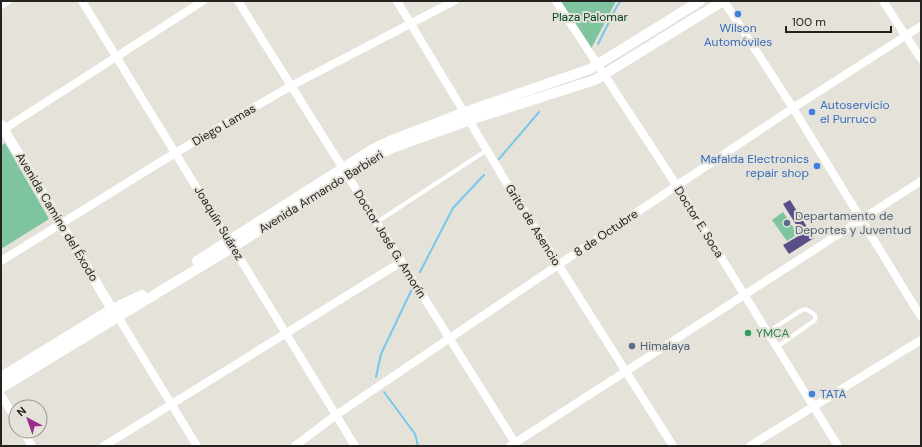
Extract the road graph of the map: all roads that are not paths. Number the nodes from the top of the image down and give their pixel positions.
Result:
1 (7, 1) edge
2 (82, 1) edge
3 (203, 1) edge
4 (238, 1) edge
5 (397, 1) edge
6 (454, 1) edge
7 (556, 1) edge
8 (700, 1) edge
9 (724, 1) edge
10 (884, 1) edge
11 (1, 5) edge
12 (411, 23) junction
13 (921, 26) edge
14 (906, 36) junction
15 (116, 56) junction
16 (921, 59) edge
17 (597, 65) junction
18 (604, 76) junction
19 (291, 86) junction
20 (793, 108) junction
21 (468, 116) junction
22 (2, 128) edge
23 (487, 150) junction
24 (175, 153) junction
25 (345, 171) junction
26 (921, 181) edge
27 (676, 186) junction
28 (861, 220) junction
29 (377, 222) junction
30 (60, 223) junction
31 (231, 244) junction
32 (1, 261) edge
33 (401, 262) junction
34 (558, 265) junction
35 (744, 294) junction
36 (115, 312) junction
37 (921, 317) edge
38 (285, 332) junction
39 (768, 332) junction
40 (449, 338) junction
41 (921, 340) edge
42 (777, 347) junction
43 (625, 370) junction
44 (1, 377) edge
45 (1, 388) edge
46 (1, 395) edge
47 (172, 405) junction
48 (814, 406) junction
49 (8, 407) edge
50 (336, 415) junction
51 (514, 445) edge
52 (104, 446) edge
53 (197, 446) edge
54 (295, 446) edge
55 (355, 446) edge
56 (673, 446) edge
57 (750, 446) edge
58 (838, 446) edge

1 - 11 street
2 - 15 street, Joaquín Suárez
3 - 15 street
4 - 19 street, Doctor José G. Amorín
5 - 12 street, Grito de Asencio
6 - 12 street, Diego Lamas
7 - 17 street, Doctor E. Soca
8 - 17 street, Avenida Armando Barbieri
9 - 18 street, Avenida Armando Barbieri
9 - 20 street
10 - 14 street
12 - 19 street, Diego Lamas
12 - 21 street, Grito de Asencio
13 - 14 street, 8 de Octubre
14 - 16 street
14 - 20 street, 8 de Octubre
15 - 22 street
15 - 24 street, Joaquín Suárez
17 - 18 street, Doctor E. Soca
17 - 21 street, Avenida Armando Barbieri
18 - 21 street, Avenida Armando Barbieri
18 - 27 street, Doctor E. Soca
19 - 24 street, Diego Lamas
19 - 25 street, Doctor José G. Amorín
20 - 27 street, 8 de Octubre
20 - 28 street
21 - 23 street, Grito de Asencio
21 - 25 street, Avenida Armando Barbieri
22 - 30 street, Avenida Camino del Éxodo
23 - 29 lane
23 - 34 street, Grito de Asencio
24 - 30 street, Diego Lamas
24 - 31 street, Joaquín Suárez
25 - 29 street, Doctor José G. Amorín
25 - 31 street, Avenida Armando Barbieri
26 - 28 street
27 - 34 street, 8 de Octubre
27 - 35 street, Doctor E. Soca
28 - 35 street
28 - 37 street
29 - 33 street, Doctor José G. Amorín
30 - 32 street, Diego Lamas
30 - 36 street, Avenida Camino del Éxodo
31 - 36 street, Avenida Armando Barbieri
31 - 38 street, Joaquín Suárez
33 - 38 street
33 - 40 street, Doctor José G. Amorín
34 - 40 street, 8 de Octubre
34 - 43 street, Grito de Asencio
35 - 39 street, Doctor E. Soca
35 - 43 street
36 - 44 street, Avenida Armando Barbieri
36 - 45 street, Avenida Armando Barbieri
36 - 47 street
38 - 47 street
38 - 50 street, Joaquín Suárez
39 - 42 street, Doctor E. Soca
39 - 42 lane
40 - 50 street, 8 de Octubre
40 - 51 street, Doctor José G. Amorín
41 - 48 street
42 - 48 street, Doctor E. Soca
43 - 51 street
43 - 56 street, Grito de Asencio
46 - 49 street
47 - 52 street
47 - 53 street
48 - 57 street
48 - 58 street, Doctor E. Soca
50 - 54 street, 8 de Octubre
50 - 55 street, Joaquín Suárez

